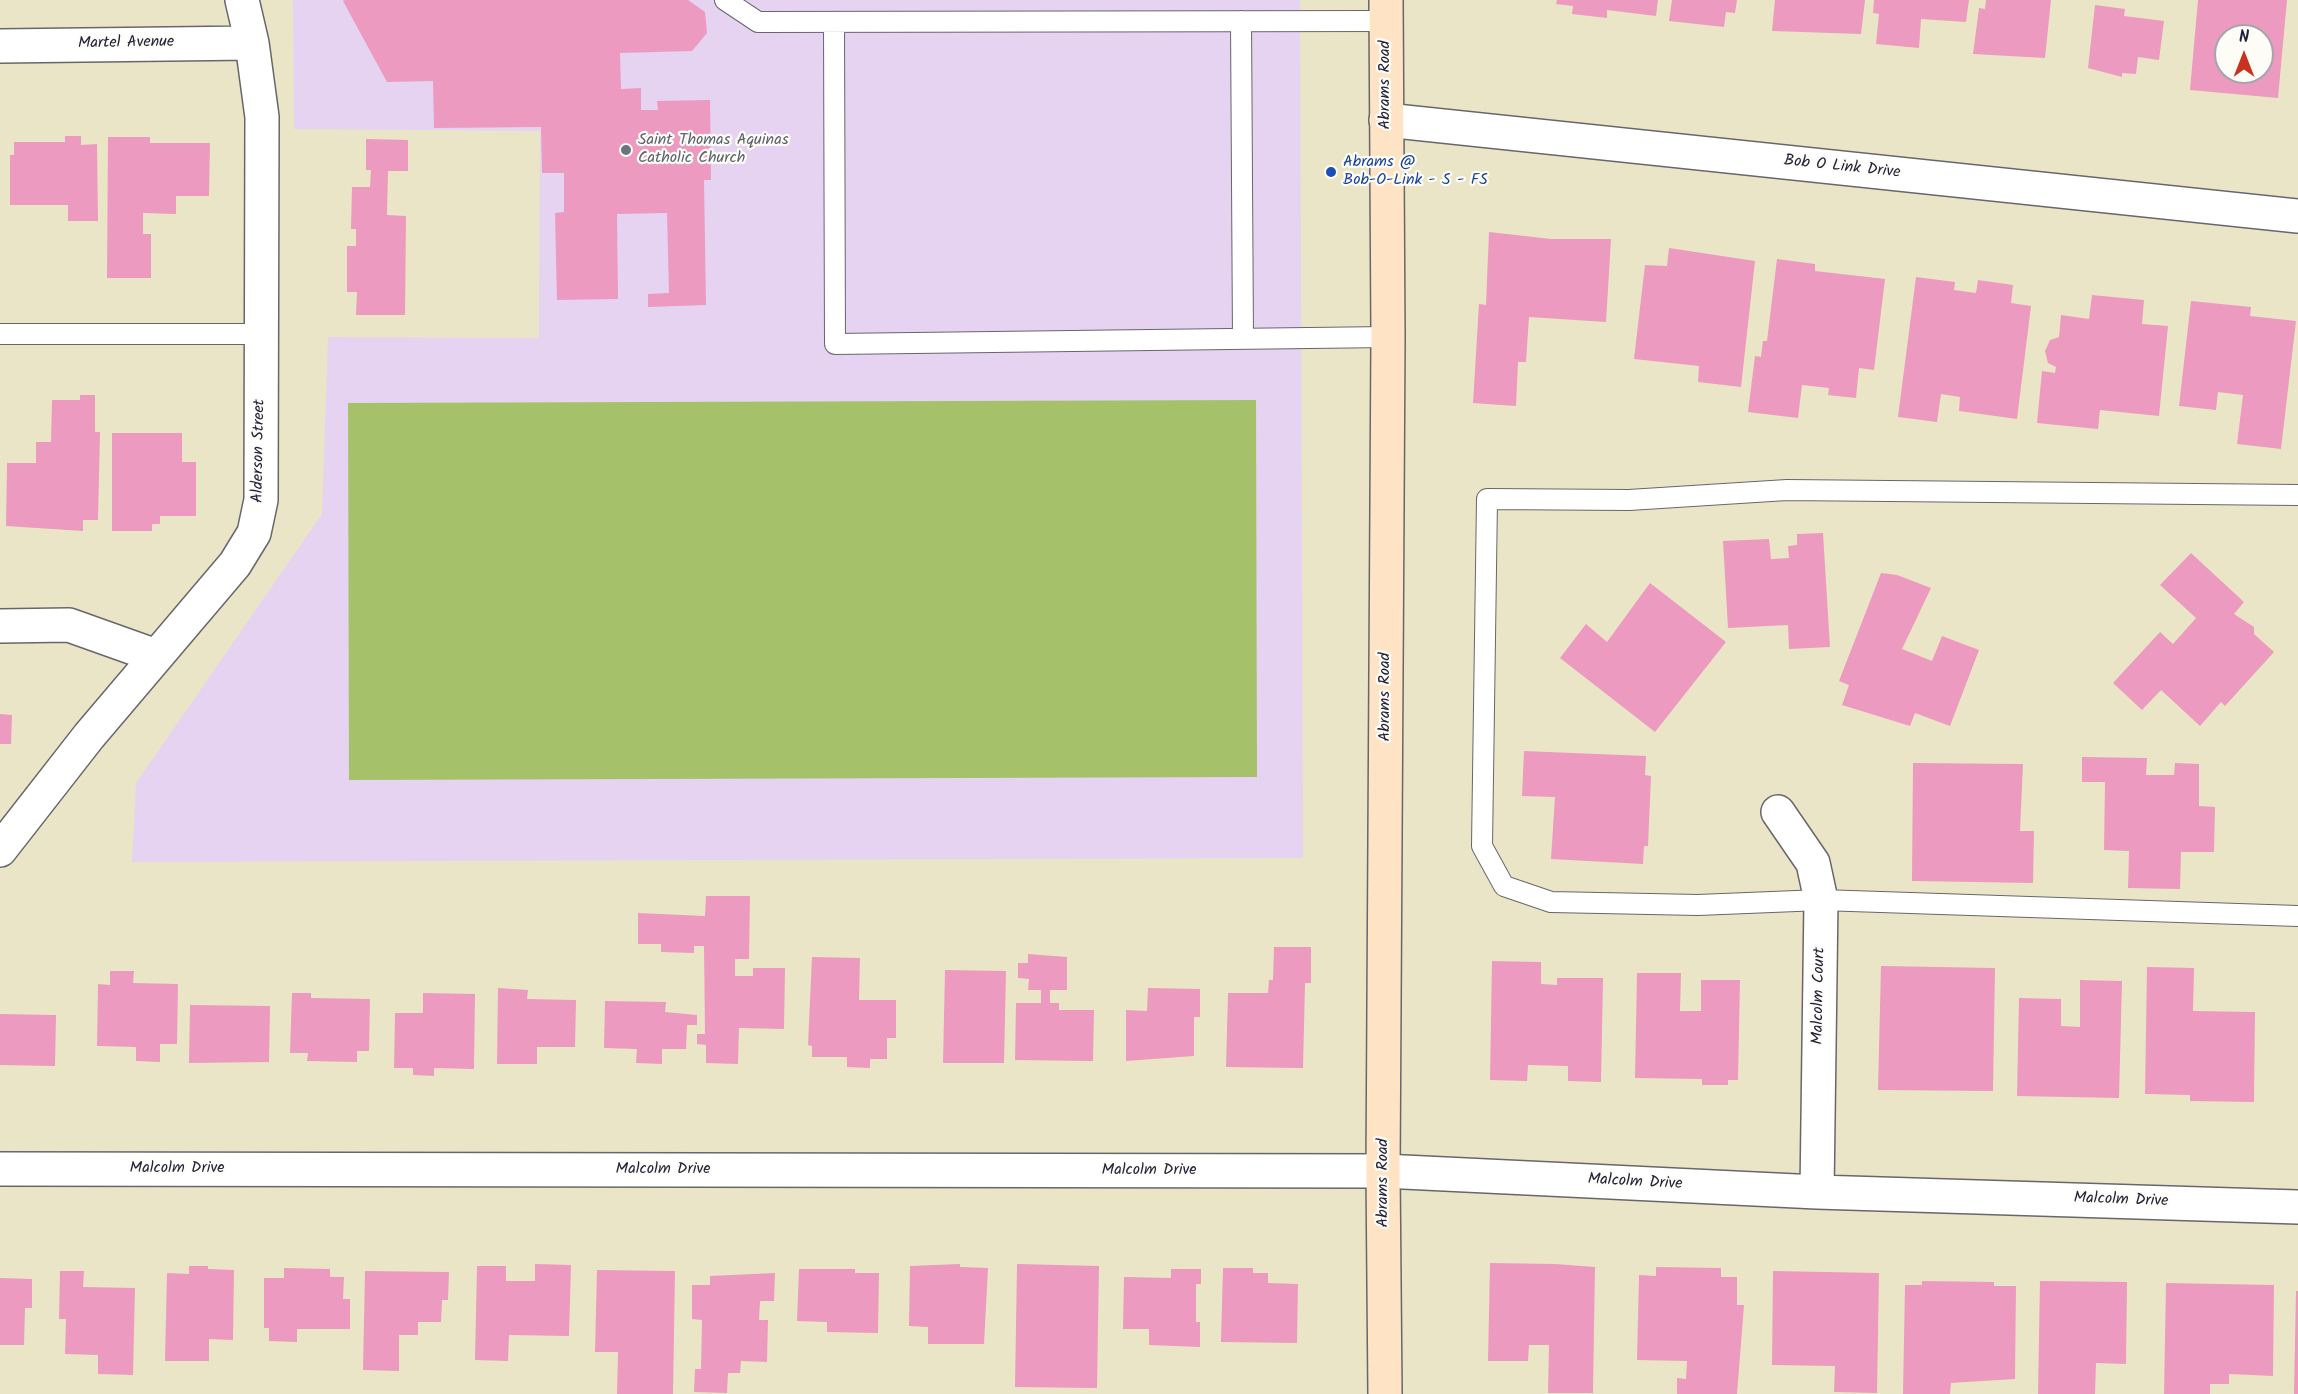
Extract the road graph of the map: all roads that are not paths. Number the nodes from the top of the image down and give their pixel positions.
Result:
1 (242, 0) edge
2 (725, 0) edge
3 (1386, 11) edge
4 (1241, 21) junction
5 (834, 23) junction
6 (252, 43) junction
7 (0, 46) edge
8 (1386, 120) junction
9 (2298, 216) edge
10 (0, 334) edge
11 (262, 334) junction
12 (1388, 337) junction
13 (1244, 339) junction
14 (2298, 495) edge
15 (0, 626) edge
16 (156, 656) junction
17 (1778, 812) dead end
18 (0, 850) edge
19 (1821, 900) junction
20 (2298, 916) edge
21 (0, 1168) edge
22 (1383, 1171) junction
23 (1817, 1192) junction
24 (2298, 1207) edge
25 (1385, 1394) edge

1 - 6 street, Alderson Street
2 - 5 lane
3 - 4 lane
3 - 8 main road, Abrams Road
4 - 5 lane
4 - 13 lane
5 - 13 lane
6 - 7 street, Martel Avenue
6 - 11 street, Alderson Street
8 - 9 street, Bob O Link Drive
8 - 12 main road, Abrams Road
10 - 11 lane
11 - 16 street, Alderson Street
12 - 13 lane
12 - 22 main road, Abrams Road
14 - 19 lane
15 - 16 street
16 - 18 street, Alderson Street
17 - 19 street, Malcolm Court
19 - 20 lane
19 - 23 street, Malcolm Court
21 - 22 street, Malcolm Drive
22 - 23 street, Malcolm Drive
22 - 25 main road, Abrams Road
23 - 24 street, Malcolm Drive

